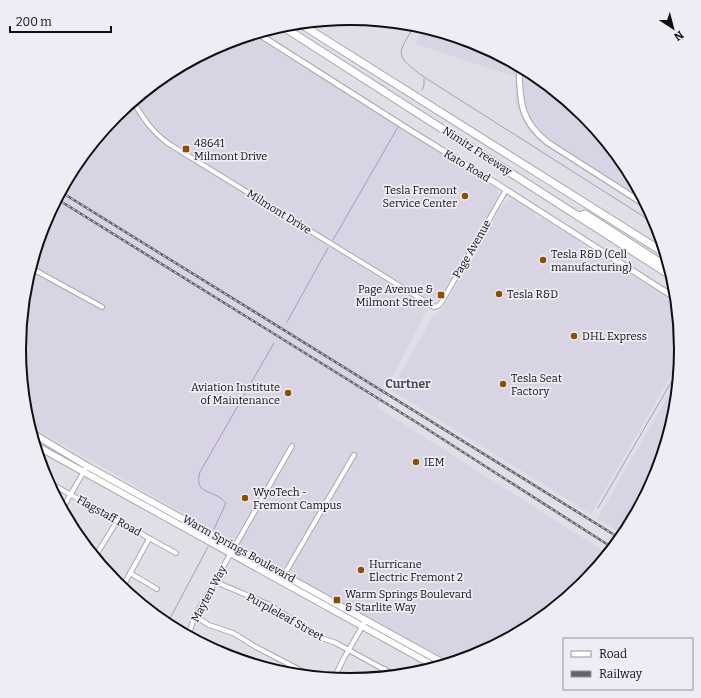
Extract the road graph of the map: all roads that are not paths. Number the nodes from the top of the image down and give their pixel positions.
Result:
1 (307, 28) edge
2 (289, 31) edge
3 (263, 37) edge
4 (519, 72) edge
5 (136, 106) edge
6 (506, 190) junction
7 (638, 200) edge
8 (578, 216) junction
9 (658, 249) edge
10 (663, 264) edge
11 (37, 271) edge
12 (665, 272) edge
13 (670, 294) edge
14 (102, 307) dead end
15 (437, 307) joint
16 (39, 437) edge
17 (292, 446) dead end
18 (43, 449) edge
19 (354, 456) dead end
20 (87, 466) junction
21 (84, 472) junction
22 (58, 487) edge
23 (70, 494) junction
24 (136, 501) junction
25 (65, 502) edge
26 (166, 509) junction
27 (117, 521) junction
28 (149, 539) junction
29 (234, 546) junction
30 (99, 553) edge
31 (176, 553) dead end
32 (231, 553) junction
33 (130, 574) junction
34 (285, 574) junction
35 (281, 580) junction
36 (125, 582) edge
37 (216, 582) junction
38 (157, 589) dead end
39 (196, 616) junction
40 (366, 620) junction
41 (362, 626) junction
42 (190, 631) edge
43 (349, 649) junction
44 (439, 661) edge
45 (429, 663) edge
46 (297, 668) edge
47 (385, 669) edge
48 (337, 672) edge

1 - 9 highway, Nimitz Freeway
2 - 8 highway, Nimitz Freeway
3 - 6 street, Kato Road
4 - 7 street
5 - 15 street, Milmont Drive
6 - 13 street, Kato Road
6 - 15 street, Page Avenue
8 - 10 highway
8 - 12 highway, Nimitz Freeway
11 - 14 street
16 - 20 main road, Warm Springs Boulevard
17 - 29 street, Mayten Way
18 - 21 main road, Warm Springs Boulevard
19 - 34 street
20 - 21 street
20 - 26 main road, Warm Springs Boulevard
21 - 23 street
21 - 24 main road, Warm Springs Boulevard
22 - 23 street, Flagstaff Road
23 - 25 street
23 - 27 street, Flagstaff Road
24 - 26 main road
24 - 32 main road, Warm Springs Boulevard
26 - 29 main road, Warm Springs Boulevard
27 - 28 street, Flagstaff Road
27 - 30 street
28 - 31 street, Flagstaff Road
28 - 33 street
29 - 32 street, Mayten Way
29 - 34 main road, Warm Springs Boulevard
32 - 35 main road, Warm Springs Boulevard
32 - 37 street, Mayten Way
33 - 36 street
33 - 38 street
34 - 35 street
34 - 40 main road, Warm Springs Boulevard
35 - 41 main road, Warm Springs Boulevard
37 - 39 street, Mayten Way
37 - 43 street, Purpleleaf Street
39 - 42 street, Mayten Way
39 - 46 street
40 - 41 street
40 - 44 main road, Warm Springs Boulevard
41 - 43 street
41 - 45 main road, Warm Springs Boulevard
43 - 47 street, Purpleleaf Street
43 - 48 street

